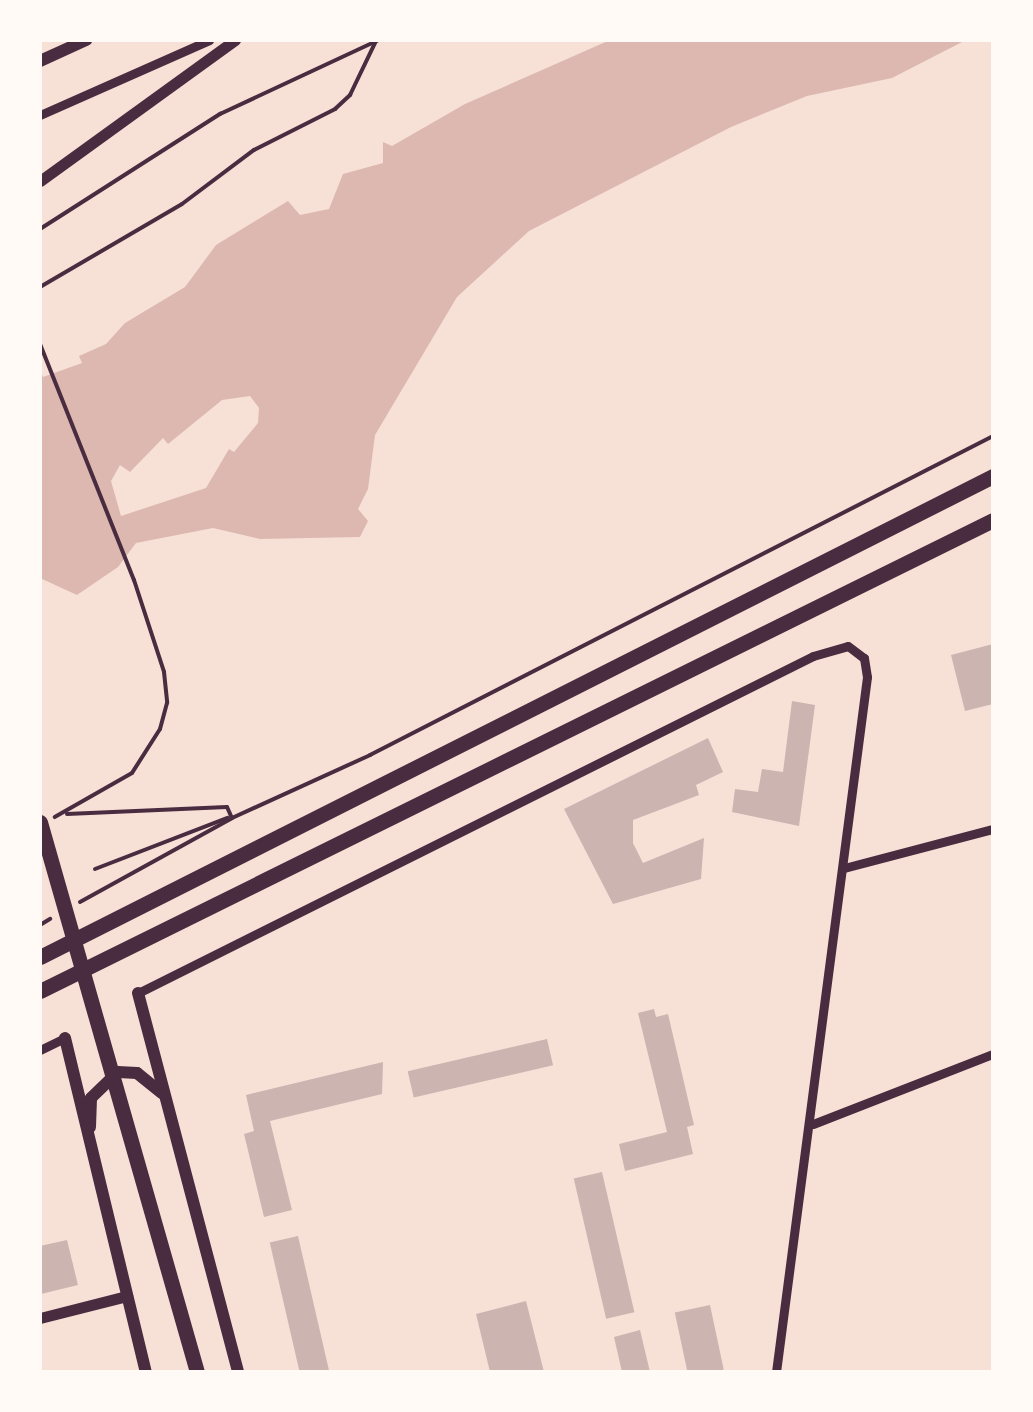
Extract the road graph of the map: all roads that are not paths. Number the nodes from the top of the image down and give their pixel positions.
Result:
1 (86, 40) edge
2 (209, 40) edge
3 (235, 40) edge
4 (40, 61) edge
5 (40, 114) edge
6 (40, 181) edge
7 (993, 468) edge
8 (993, 476) edge
9 (944, 500) junction
10 (993, 520) edge
11 (40, 822) edge
12 (993, 828) edge
13 (844, 868) junction
14 (40, 957) edge
15 (40, 991) edge
16 (138, 993) joint
17 (64, 1038) joint
18 (40, 1050) edge
19 (993, 1054) edge
20 (164, 1095) junction
21 (813, 1124) junction
22 (89, 1145) junction
23 (126, 1296) junction
24 (40, 1318) edge
25 (146, 1372) edge
26 (197, 1372) edge
27 (238, 1372) edge
28 (776, 1372) edge

1 - 4 main road
2 - 5 street
3 - 6 street
7 - 9 main road
8 - 9 main road
9 - 14 main road
10 - 15 main road
11 - 26 main road
12 - 13 street
13 - 16 street
13 - 21 street
16 - 20 main road
17 - 18 street
17 - 22 main road
19 - 21 street
20 - 22 main road
20 - 27 main road
21 - 28 street
22 - 23 main road
23 - 24 street
23 - 25 main road

